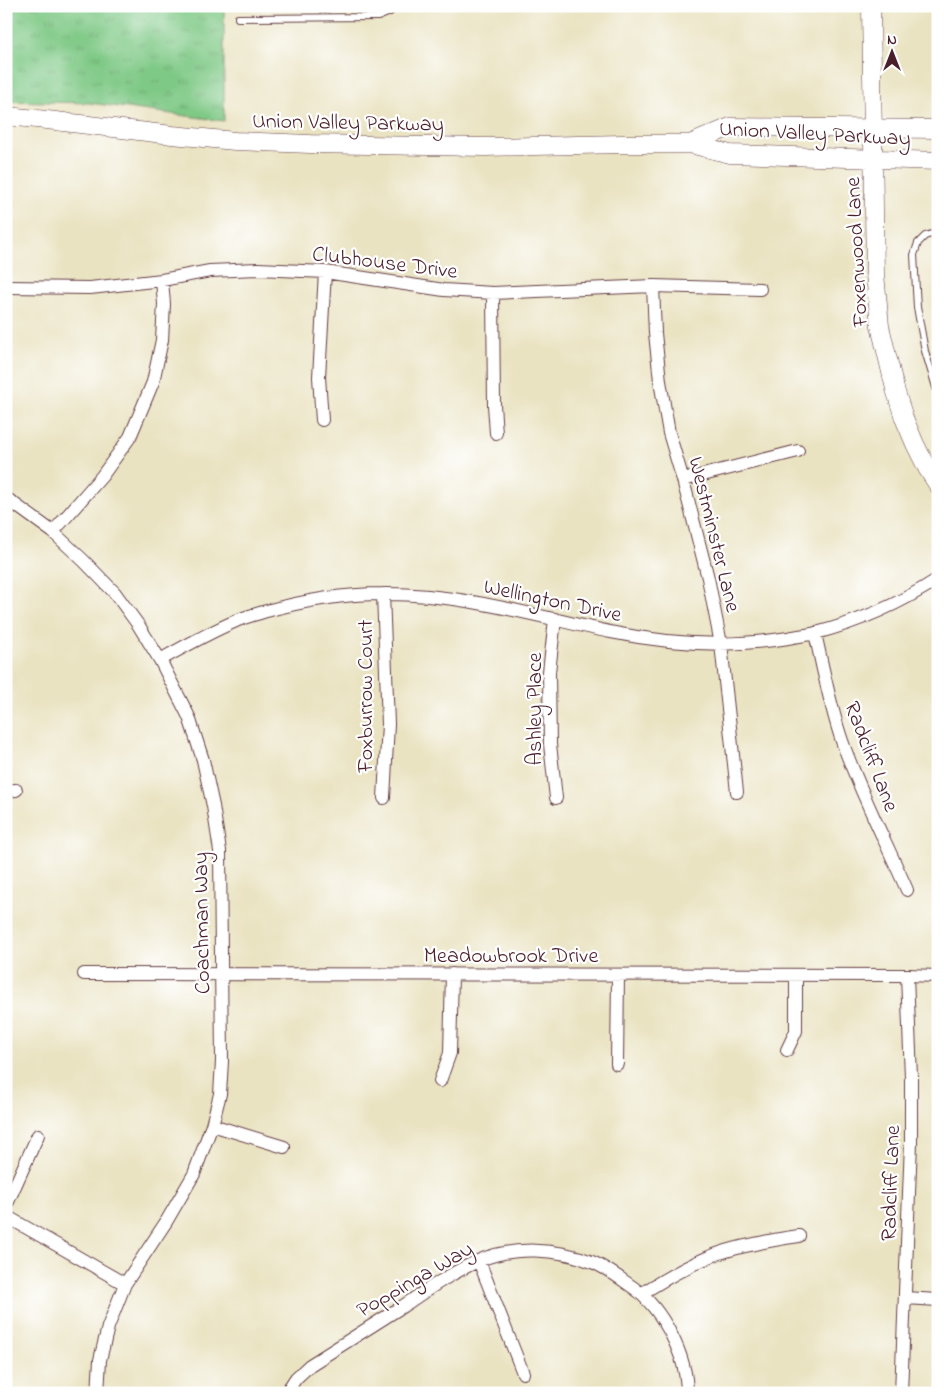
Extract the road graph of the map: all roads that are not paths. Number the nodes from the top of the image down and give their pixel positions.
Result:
1 (393, 6) edge
2 (871, 6) edge
3 (238, 18) dead end
4 (6, 116) edge
5 (872, 128) junction
6 (938, 129) edge
7 (690, 144) junction
8 (873, 159) junction
9 (938, 161) edge
10 (938, 232) edge
11 (325, 272) junction
12 (162, 280) junction
13 (653, 286) junction
14 (6, 287) edge
15 (760, 289) dead end
16 (493, 293) junction
17 (938, 394) edge
18 (322, 420) dead end
19 (496, 433) dead end
20 (798, 451) dead end
21 (684, 480) junction
22 (938, 485) edge
23 (6, 498) edge
24 (53, 532) junction
25 (938, 579) edge
26 (383, 594) junction
27 (555, 619) junction
28 (815, 633) junction
29 (721, 644) junction
30 (160, 660) junction
31 (738, 792) dead end
32 (384, 798) dead end
33 (556, 798) dead end
34 (907, 890) dead end
35 (84, 974) dead end
36 (222, 974) junction
37 (452, 974) junction
38 (618, 975) junction
39 (796, 975) junction
40 (907, 975) junction
41 (938, 976) edge
42 (787, 1050) dead end
43 (617, 1064) dead end
44 (440, 1081) dead end
45 (212, 1125) junction
46 (38, 1135) dead end
47 (284, 1147) dead end
48 (6, 1206) edge
49 (6, 1216) edge
50 (799, 1236) dead end
51 (479, 1260) junction
52 (125, 1284) junction
53 (641, 1294) junction
54 (905, 1298) junction
55 (938, 1300) edge
56 (523, 1374) dead end
57 (98, 1393) edge
58 (286, 1393) edge
59 (687, 1393) edge
60 (901, 1393) edge

1 - 3 lane
2 - 5 street, Foxenwood Lane
4 - 7 street, Union Valley Parkway
5 - 6 street, Union Valley Parkway
5 - 7 street, Union Valley Parkway
5 - 8 street, Foxenwood Lane
7 - 8 street, Union Valley Parkway
8 - 9 street, Union Valley Parkway
8 - 22 street, Foxenwood Lane
10 - 17 lane
11 - 12 street, Clubhouse Drive
11 - 16 street, Clubhouse Drive
11 - 18 street
12 - 14 street, Clubhouse Drive
12 - 24 street
13 - 15 street, Clubhouse Drive
13 - 16 street, Clubhouse Drive
13 - 21 street, Westminster Lane
16 - 19 street
20 - 21 street
21 - 29 street, Westminster Lane
23 - 24 street, Coachman Way
24 - 30 street, Coachman Way
25 - 28 street, Wellington Drive
26 - 27 street, Wellington Drive
26 - 30 street, Wellington Drive
26 - 32 street, Foxburrow Court
27 - 29 street, Wellington Drive
27 - 33 street, Ashley Place
28 - 29 street, Wellington Drive
28 - 34 street, Radcliff Lane
29 - 31 street, Westminster Lane
30 - 36 street, Coachman Way
35 - 36 street, Meadowbrook Drive
36 - 37 street, Meadowbrook Drive
36 - 45 street, Coachman Way
37 - 38 street, Meadowbrook Drive
37 - 44 street
38 - 39 street, Meadowbrook Drive
38 - 43 street
39 - 40 street, Meadowbrook Drive
39 - 42 street
40 - 41 street, Meadowbrook Drive
40 - 54 street, Radcliff Lane
45 - 47 street
45 - 52 street, Coachman Way
46 - 48 street
49 - 52 street
50 - 53 street
51 - 53 street, Poppinga Way
51 - 56 street
51 - 58 street, Poppinga Way
52 - 57 street, Coachman Way
53 - 59 street, Poppinga Way
54 - 55 street
54 - 60 street, Radcliff Lane

